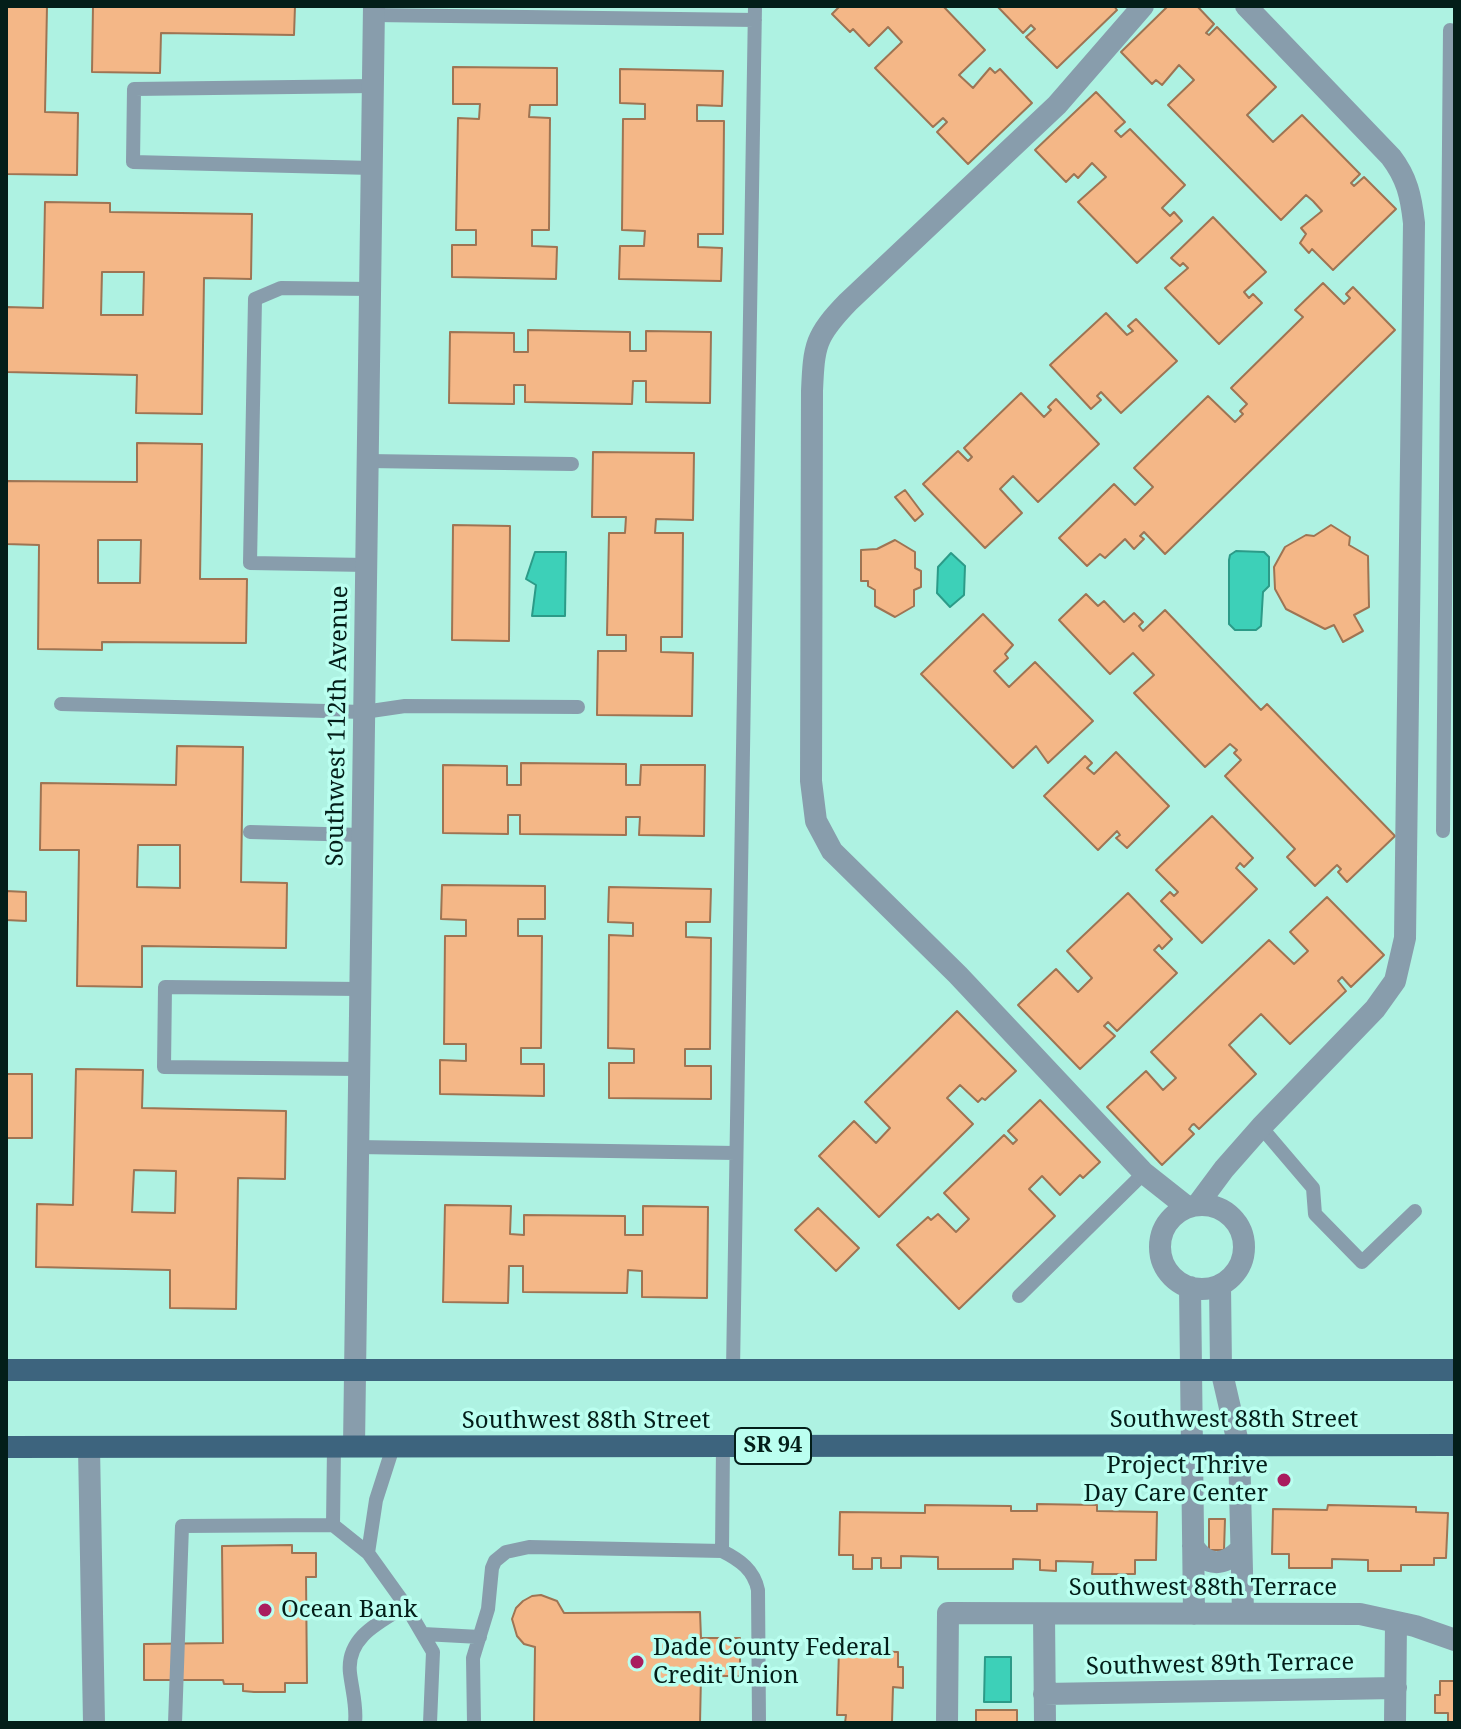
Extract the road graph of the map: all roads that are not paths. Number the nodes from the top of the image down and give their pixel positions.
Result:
1 (1143, 6) edge
2 (1246, 6) edge
3 (374, 10) edge
4 (755, 13) edge
5 (1450, 30) dead end
6 (373, 86) junction
7 (372, 168) junction
8 (371, 289) junction
9 (1450, 386) edge
10 (368, 461) junction
11 (572, 464) dead end
12 (1450, 471) edge
13 (367, 565) junction
14 (61, 704) dead end
15 (578, 707) dead end
16 (364, 712) junction
17 (1443, 831) dead end
18 (250, 832) dead end
19 (362, 835) junction
20 (360, 989) junction
21 (359, 1069) junction
22 (1261, 1127) junction
23 (358, 1147) junction
24 (735, 1153) junction
25 (1144, 1173) junction
26 (1193, 1205) junction
27 (1415, 1211) dead end
28 (1220, 1285) junction
29 (1190, 1287) junction
30 (1019, 1296) dead end
31 (1191, 1369) junction
32 (1221, 1369) junction
33 (6, 1370) edge
34 (355, 1370) junction
35 (733, 1370) junction
36 (1455, 1370) edge
37 (1455, 1445) edge
38 (723, 1446) junction
39 (6, 1447) edge
40 (89, 1447) junction
41 (344, 1447) junction
42 (393, 1447) junction
43 (1192, 1447) junction
44 (1239, 1447) junction
45 (333, 1525) junction
46 (1193, 1546) junction
47 (1241, 1549) junction
48 (722, 1551) junction
49 (368, 1553) junction
50 (406, 1606) junction
51 (1243, 1613) junction
52 (1044, 1614) junction
53 (1194, 1614) junction
54 (1396, 1622) junction
55 (423, 1634) junction
56 (480, 1637) junction
57 (1455, 1640) edge
58 (1396, 1688) junction
59 (1044, 1694) junction
60 (94, 1723) edge
61 (175, 1723) edge
62 (355, 1723) edge
63 (430, 1723) edge
64 (474, 1723) edge
65 (759, 1723) edge
66 (947, 1723) edge
67 (1045, 1723) edge
68 (1395, 1723) edge

1 - 25 street
2 - 22 street
3 - 4 lane
3 - 6 street, Southwest 112th Avenue
4 - 24 lane
5 - 9 lane
6 - 7 street, Southwest 112th Avenue
6 - 7 lane
7 - 8 street, Southwest 112th Avenue
8 - 10 street, Southwest 112th Avenue
8 - 13 lane
9 - 12 lane
10 - 11 lane
10 - 13 street, Southwest 112th Avenue
12 - 17 lane
13 - 16 street, Southwest 112th Avenue
14 - 16 lane
15 - 16 lane
16 - 19 street, Southwest 112th Avenue
18 - 19 lane
19 - 20 street, Southwest 112th Avenue
20 - 21 street, Southwest 112th Avenue
20 - 21 lane
21 - 23 street, Southwest 112th Avenue
22 - 26 street
22 - 27 lane
23 - 24 lane
23 - 34 street, Southwest 112th Avenue
24 - 35 lane
25 - 26 street
25 - 30 lane
26 - 28 street
26 - 29 street
28 - 29 street
28 - 32 street
29 - 31 street
31 - 32 main road
31 - 35 main road
31 - 43 street
32 - 36 main road
32 - 44 street
33 - 34 main road
34 - 35 main road
34 - 41 street, Southwest 112th Avenue
37 - 44 main road, Southwest 88th Street / SR 94
38 - 42 main road, Southwest 88th Street / SR 94
38 - 43 main road, Southwest 88th Street / SR 94
38 - 48 lane
39 - 40 main road, Southwest 88th Street / SR 94
40 - 41 main road, Southwest 88th Street / SR 94
40 - 60 street
41 - 42 main road, Southwest 88th Street / SR 94
41 - 45 lane
42 - 49 lane
43 - 44 main road, Southwest 88th Street / SR 94
43 - 46 street
44 - 47 street
45 - 49 lane
45 - 61 lane
46 - 47 street
46 - 53 street
47 - 51 street
48 - 56 lane
48 - 65 lane
49 - 50 lane
50 - 55 lane
50 - 62 lane
51 - 53 street, Southwest 88th Terrace
51 - 54 street, Southwest 88th Terrace
52 - 53 street, Southwest 88th Terrace
52 - 59 street
52 - 66 street, Southwest 88th Terrace
54 - 57 street, Southwest 88th Terrace
54 - 58 street
55 - 56 lane
55 - 63 lane
56 - 64 lane
58 - 59 street, Southwest 89th Terrace
58 - 68 street
59 - 67 street

